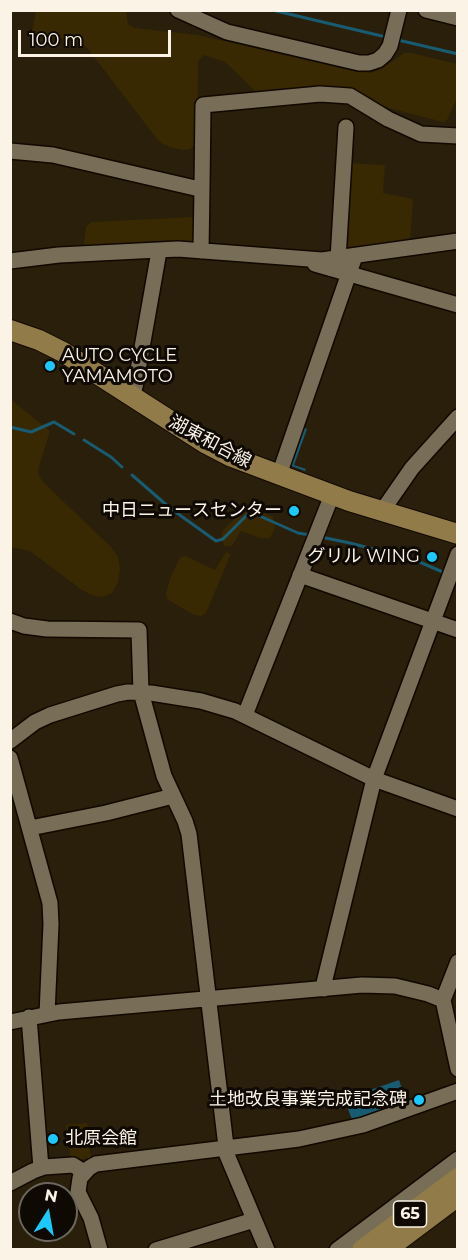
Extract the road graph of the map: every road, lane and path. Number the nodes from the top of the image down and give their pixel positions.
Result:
1 (399, 10) edge
2 (426, 10) edge
3 (182, 11) edge
4 (458, 18) edge
5 (346, 127) dead end
6 (458, 136) edge
7 (10, 151) edge
8 (202, 188) junction
9 (458, 241) edge
10 (158, 250) junction
11 (201, 251) junction
12 (355, 256) junction
13 (338, 259) junction
14 (300, 260) junction
15 (10, 261) edge
16 (350, 274) junction
17 (458, 305) edge
18 (10, 330) edge
19 (130, 395) junction
20 (458, 417) edge
21 (279, 475) junction
22 (332, 495) junction
23 (384, 512) junction
24 (458, 534) edge
25 (458, 554) edge
26 (300, 575) junction
27 (10, 621) edge
28 (432, 622) junction
29 (458, 630) edge
30 (141, 692) junction
31 (245, 715) junction
32 (10, 741) edge
33 (10, 758) edge
34 (374, 779) junction
35 (173, 796) junction
36 (458, 809) edge
37 (30, 828) junction
38 (458, 962) edge
39 (324, 989) junction
40 (209, 999) junction
41 (443, 1000) junction
42 (47, 1014) junction
43 (29, 1017) junction
44 (10, 1022) edge
45 (458, 1069) edge
46 (458, 1091) edge
47 (226, 1147) junction
48 (458, 1159) edge
49 (40, 1168) junction
50 (84, 1173) junction
51 (458, 1178) edge
52 (10, 1183) edge
53 (448, 1195) edge
54 (254, 1220) junction
55 (100, 1250) edge
56 (156, 1250) edge
57 (267, 1250) edge
58 (337, 1250) edge
59 (362, 1250) edge
60 (386, 1250) edge

1 - 3 street
2 - 4 street
5 - 13 street
6 - 8 street
7 - 8 street
8 - 11 street
9 - 12 street
10 - 11 street
10 - 15 street
10 - 19 street
11 - 14 street
12 - 13 street
12 - 16 street
13 - 14 street
14 - 16 street
16 - 17 street
16 - 21 street
18 - 19 main road, 湖東和合線
19 - 21 main road, 湖東和合線
20 - 23 street
21 - 22 main road, 湖東和合線
22 - 23 main road, 湖東和合線
22 - 26 street
23 - 24 main road, 湖東和合線
25 - 28 street
26 - 28 street
26 - 31 street
27 - 30 street
28 - 29 street
28 - 34 street
30 - 31 street
30 - 32 street
30 - 35 street
31 - 34 street
33 - 37 street
34 - 36 street
34 - 39 street
35 - 37 street
35 - 40 street
37 - 42 street
38 - 41 street
39 - 40 street
39 - 41 street
40 - 42 street
40 - 47 street
41 - 45 street
42 - 43 street
43 - 44 street
43 - 49 street
46 - 47 street
47 - 50 street
47 - 54 street
48 - 53 street
49 - 50 street
49 - 52 street
50 - 55 street
51 - 53 main road, 65
53 - 58 street
53 - 59 main road, 65
53 - 60 main road, 65
54 - 56 street
54 - 57 street

